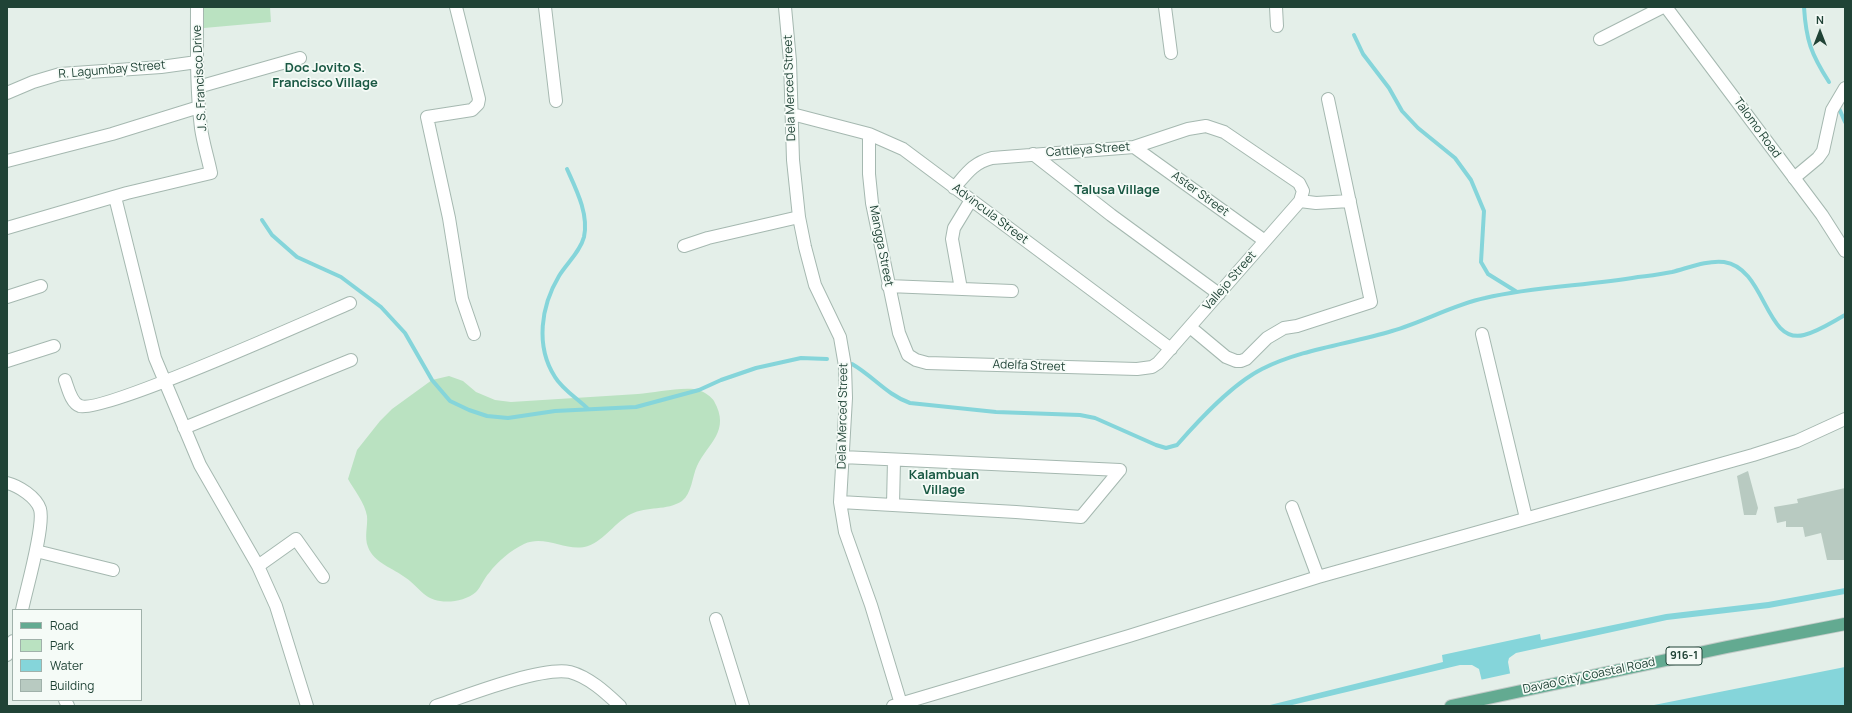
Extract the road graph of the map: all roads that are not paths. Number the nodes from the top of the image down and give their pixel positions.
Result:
1 (197, 7) edge
2 (456, 7) edge
3 (545, 7) edge
4 (785, 7) edge
5 (1165, 7) edge
6 (1276, 7) edge
7 (1663, 7) edge
8 (1666, 7) edge
9 (1277, 26) dead end
10 (1600, 39) dead end
11 (1171, 53) dead end
12 (300, 58) dead end
13 (197, 62) junction
14 (198, 87) junction
15 (1845, 88) edge
16 (7, 93) edge
17 (1328, 99) dead end
18 (556, 101) dead end
19 (200, 108) junction
20 (792, 114) junction
21 (869, 134) junction
22 (1134, 147) junction
23 (1033, 154) junction
24 (7, 161) edge
25 (1794, 178) junction
26 (954, 188) junction
27 (1302, 196) junction
28 (115, 197) junction
29 (971, 200) junction
30 (1350, 200) junction
31 (799, 217) junction
32 (7, 228) edge
33 (1265, 241) junction
34 (684, 246) dead end
35 (1845, 251) edge
36 (41, 286) dead end
37 (888, 286) junction
38 (961, 289) junction
39 (1012, 291) dead end
40 (1219, 294) junction
41 (7, 297) edge
42 (350, 303) dead end
43 (1190, 327) junction
44 (474, 334) dead end
45 (1482, 334) dead end
46 (54, 346) dead end
47 (1171, 349) junction
48 (908, 355) joint
49 (351, 360) dead end
50 (7, 361) edge
51 (1152, 367) joint
52 (65, 380) dead end
53 (164, 382) junction
54 (1845, 418) edge
55 (184, 428) junction
56 (842, 458) junction
57 (894, 460) junction
58 (7, 483) edge
59 (840, 502) junction
60 (893, 504) junction
61 (1292, 507) dead end
62 (1526, 518) junction
63 (36, 551) junction
64 (258, 566) junction
65 (113, 570) dead end
66 (323, 577) dead end
67 (1318, 578) junction
68 (22, 609) edge
69 (716, 619) dead end
70 (1845, 624) edge
71 (12, 643) edge
72 (7, 655) edge
73 (897, 705) edge
74 (307, 706) edge
75 (436, 706) edge
76 (620, 706) edge
77 (743, 706) edge
78 (1451, 706) edge

1 - 13 street, J. S. Francisco Drive
2 - 44 street
3 - 18 street
4 - 20 street, Dela Merced Street
5 - 11 street
6 - 9 street
7 - 10 street
8 - 25 street, Talomo Road
12 - 14 street
13 - 14 street, J. S. Francisco Drive
13 - 16 street, R. Lagumbay Street
14 - 19 street, J. S. Francisco Drive
15 - 25 street
17 - 30 street
19 - 24 street
19 - 28 street, J. S. Francisco Drive
20 - 21 street, Advincula Street
20 - 31 street, Dela Merced Street
21 - 26 street, Advincula Street
21 - 37 street, Mangga Street
22 - 23 street, Cattleya Street
22 - 27 street, Cattleya Street
22 - 33 street, Aster Street
23 - 26 street, Cattleya Street
23 - 40 street
25 - 35 street, Talomo Road
26 - 29 street, Advincula Street
27 - 30 street
27 - 33 street, Vallejo Street
28 - 32 street
28 - 53 street
29 - 38 street
29 - 47 street, Advincula Street
30 - 43 street
31 - 34 street
31 - 56 street, Dela Merced Street
33 - 40 street, Vallejo Street
36 - 41 street
37 - 38 street
37 - 48 street, Mangga Street
38 - 39 street
40 - 43 street, Vallejo Street
42 - 53 street
43 - 47 street, Vallejo Street
45 - 62 street
46 - 50 street
47 - 51 street, Vallejo Street
48 - 51 street, Adelfa Street
49 - 55 street
52 - 53 street
53 - 55 street
54 - 62 street
55 - 64 street
56 - 57 street
56 - 59 street, Dela Merced Street
57 - 60 street
57 - 60 street
58 - 63 street
59 - 60 street
59 - 73 street, Dela Merced Street
61 - 67 street
62 - 67 street
63 - 65 street
63 - 68 street
64 - 66 street
64 - 74 street
67 - 73 street
69 - 77 street
70 - 78 main road, Davao City Coastal Road / 916-1
71 - 72 street
75 - 76 street

